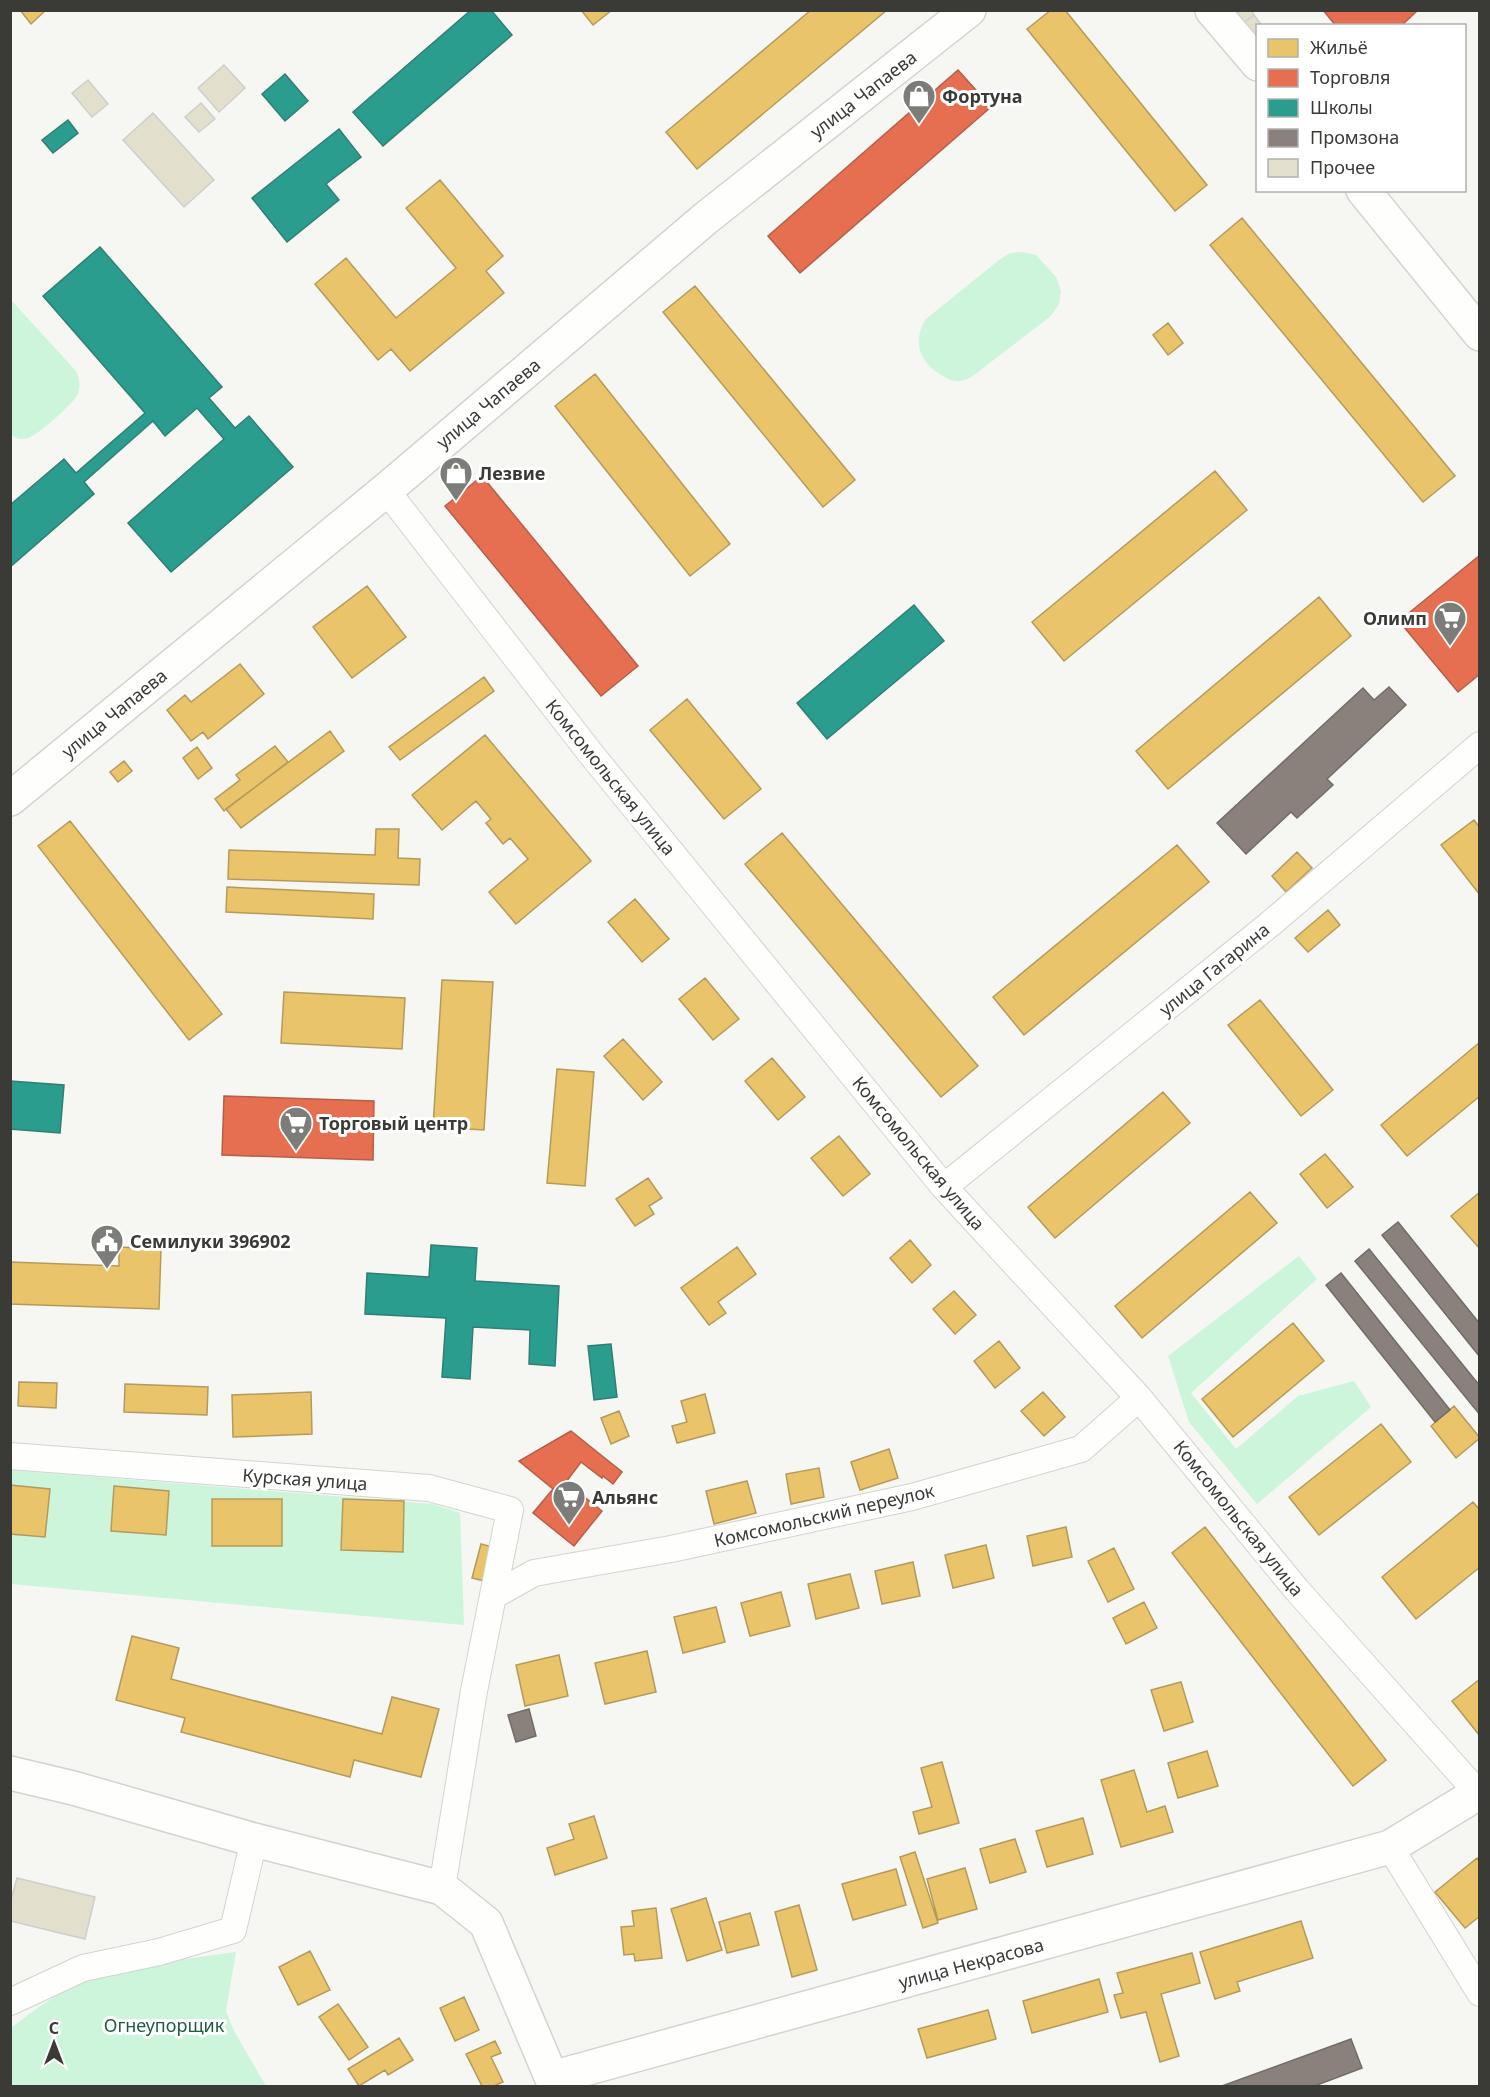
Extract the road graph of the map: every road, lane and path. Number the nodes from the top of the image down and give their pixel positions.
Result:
1 (969, 10) edge
2 (1212, 10) edge
3 (1256, 63) edge
4 (1365, 192) edge
5 (1479, 334) edge
6 (386, 490) junction
7 (1479, 745) edge
8 (10, 799) edge
9 (944, 1187) junction
10 (1139, 1398) junction
11 (10, 1456) edge
12 (493, 1596) junction
13 (10, 1773) edge
14 (1479, 1792) edge
15 (254, 1840) junction
16 (1390, 1847) junction
17 (442, 1888) junction
18 (1479, 1993) edge
19 (10, 2002) edge
20 (554, 2082) edge

1 - 6 street, улица Чапаева
2 - 3 street
4 - 5 street
6 - 8 street, улица Чапаева
6 - 9 street, Комсомольская улица
7 - 9 street, улица Гагарина
9 - 10 street, Комсомольская улица
10 - 12 street, Комсомольский переулок
10 - 14 street, Комсомольская улица
11 - 12 street, Курская улица
12 - 17 street
13 - 15 street
14 - 16 street, улица Некрасова
15 - 17 street
15 - 19 street
16 - 18 street
16 - 20 street, улица Некрасова
17 - 20 street

